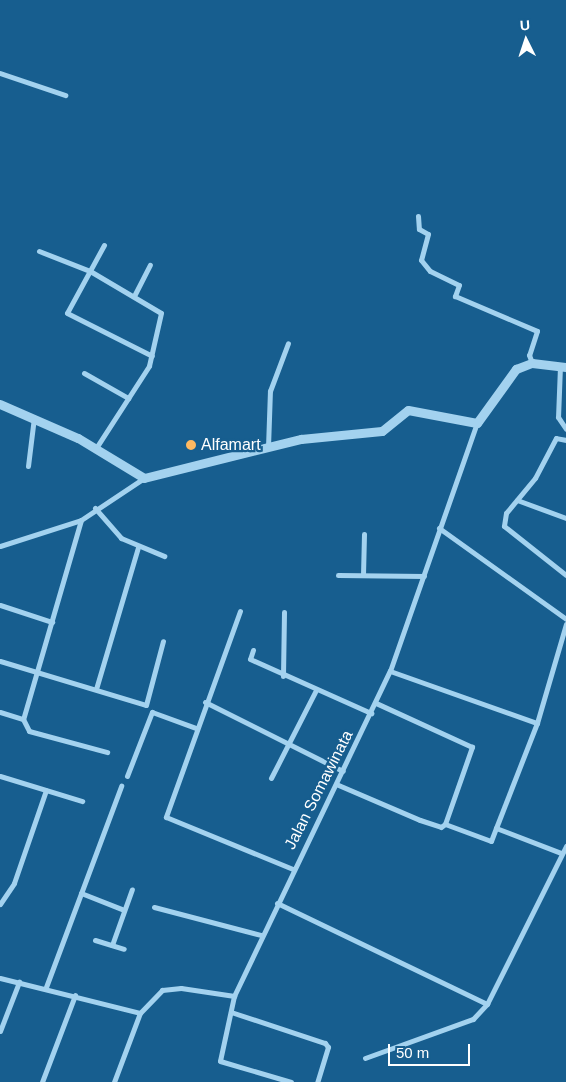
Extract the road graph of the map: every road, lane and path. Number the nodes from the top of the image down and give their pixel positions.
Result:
1 (0, 73) edge
2 (65, 95) dead end
3 (418, 216) dead end
4 (104, 244) dead end
5 (38, 251) dead end
6 (150, 265) dead end
7 (90, 271) junction
8 (134, 296) junction
9 (288, 343) dead end
10 (152, 356) junction
11 (532, 363) junction
12 (563, 367) edge
13 (84, 373) dead end
14 (128, 398) junction
15 (0, 404) edge
16 (34, 416) junction
17 (478, 423) junction
18 (566, 429) edge
19 (566, 440) edge
20 (96, 448) junction
21 (268, 448) junction
22 (28, 466) dead end
23 (144, 478) junction
24 (518, 500) junction
25 (94, 508) junction
26 (566, 518) edge
27 (81, 520) junction
28 (440, 528) junction
29 (364, 534) dead end
30 (0, 546) edge
31 (138, 547) junction
32 (164, 556) dead end
33 (338, 575) dead end
34 (363, 575) junction
35 (566, 575) edge
36 (424, 576) junction
37 (0, 605) edge
38 (240, 611) dead end
39 (284, 612) dead end
40 (566, 619) edge
41 (52, 622) junction
42 (566, 624) edge
43 (163, 641) dead end
44 (253, 650) dead end
45 (558, 658) junction
46 (566, 660) edge
47 (0, 661) edge
48 (390, 671) junction
49 (36, 673) junction
50 (283, 676) junction
51 (96, 689) junction
52 (315, 692) junction
53 (205, 702) junction
54 (376, 703) junction
55 (0, 712) edge
56 (371, 713) junction
57 (23, 719) junction
58 (537, 723) junction
59 (196, 728) junction
60 (290, 742) junction
61 (106, 752) dead end
62 (343, 771) junction
63 (0, 776) edge
64 (127, 776) dead end
65 (271, 778) dead end
66 (336, 784) junction
67 (121, 786) dead end
68 (46, 790) junction
69 (82, 801) dead end
70 (445, 824) junction
71 (496, 828) junction
72 (566, 846) edge
73 (561, 853) junction
74 (293, 869) junction
75 (132, 889) dead end
76 (3, 890) edge
77 (81, 894) junction
78 (0, 904) edge
79 (277, 904) junction
80 (154, 908) dead end
81 (124, 910) junction
82 (261, 935) junction
83 (95, 940) dead end
84 (112, 945) junction
85 (124, 949) dead end
86 (0, 978) edge
87 (19, 982) junction
88 (46, 987) junction
89 (75, 995) junction
90 (234, 996) junction
91 (487, 1004) junction
92 (231, 1012) junction
93 (140, 1013) junction
94 (0, 1031) edge
95 (365, 1058) dead end
96 (42, 1082) edge
97 (114, 1082) edge
98 (291, 1082) edge
99 (317, 1082) edge

1 - 2 street
3 - 11 street
4 - 7 street
5 - 7 street
6 - 8 street
7 - 8 street
7 - 10 street
8 - 10 street
9 - 21 street
10 - 14 street
11 - 12 street
11 - 17 street
12 - 18 street
13 - 14 street
14 - 20 street
15 - 16 street
16 - 20 street
16 - 22 street
17 - 21 street
17 - 28 street, Jalan Somawinata
19 - 24 street
20 - 23 street
21 - 23 street
23 - 25 street
24 - 26 street
24 - 35 street
25 - 27 street
25 - 31 street
27 - 30 street
27 - 41 street
28 - 36 street, Jalan Somawinata
28 - 40 street
29 - 34 street
31 - 32 street
31 - 51 street
33 - 34 street
34 - 36 street
36 - 48 street, Jalan Somawinata
37 - 41 street
38 - 53 street
39 - 50 street
41 - 49 street
42 - 45 street
43 - 51 street
44 - 50 street
45 - 46 street
45 - 58 street
47 - 49 street
48 - 54 street, Jalan Somawinata
48 - 58 street
49 - 51 street
49 - 57 street
50 - 52 street
52 - 56 street
52 - 60 street
53 - 59 street
53 - 60 street
54 - 56 street, Jalan Somawinata
54 - 70 street
55 - 57 street
56 - 62 street, Jalan Somawinata
57 - 61 street
58 - 71 street
59 - 64 street
59 - 74 street
60 - 62 street
60 - 65 street
62 - 66 street, Jalan Somawinata
63 - 68 street
66 - 70 street
66 - 74 street, Jalan Somawinata
67 - 77 street
68 - 69 street
68 - 76 street
70 - 71 street
71 - 73 street
72 - 73 street
73 - 91 street
74 - 79 street, Jalan Somawinata
75 - 81 street
76 - 78 street
77 - 81 street
77 - 88 street
79 - 82 street, Jalan Somawinata
79 - 91 street
80 - 82 street
81 - 84 street
82 - 90 street, Jalan Somawinata
83 - 84 street
84 - 85 street
86 - 87 street
87 - 88 street
87 - 94 street
88 - 89 street
89 - 93 street
89 - 96 street
90 - 92 street, Jalan Somawinata
90 - 93 street
91 - 95 street
92 - 98 street, Jalan Somawinata
92 - 99 street
93 - 97 street

